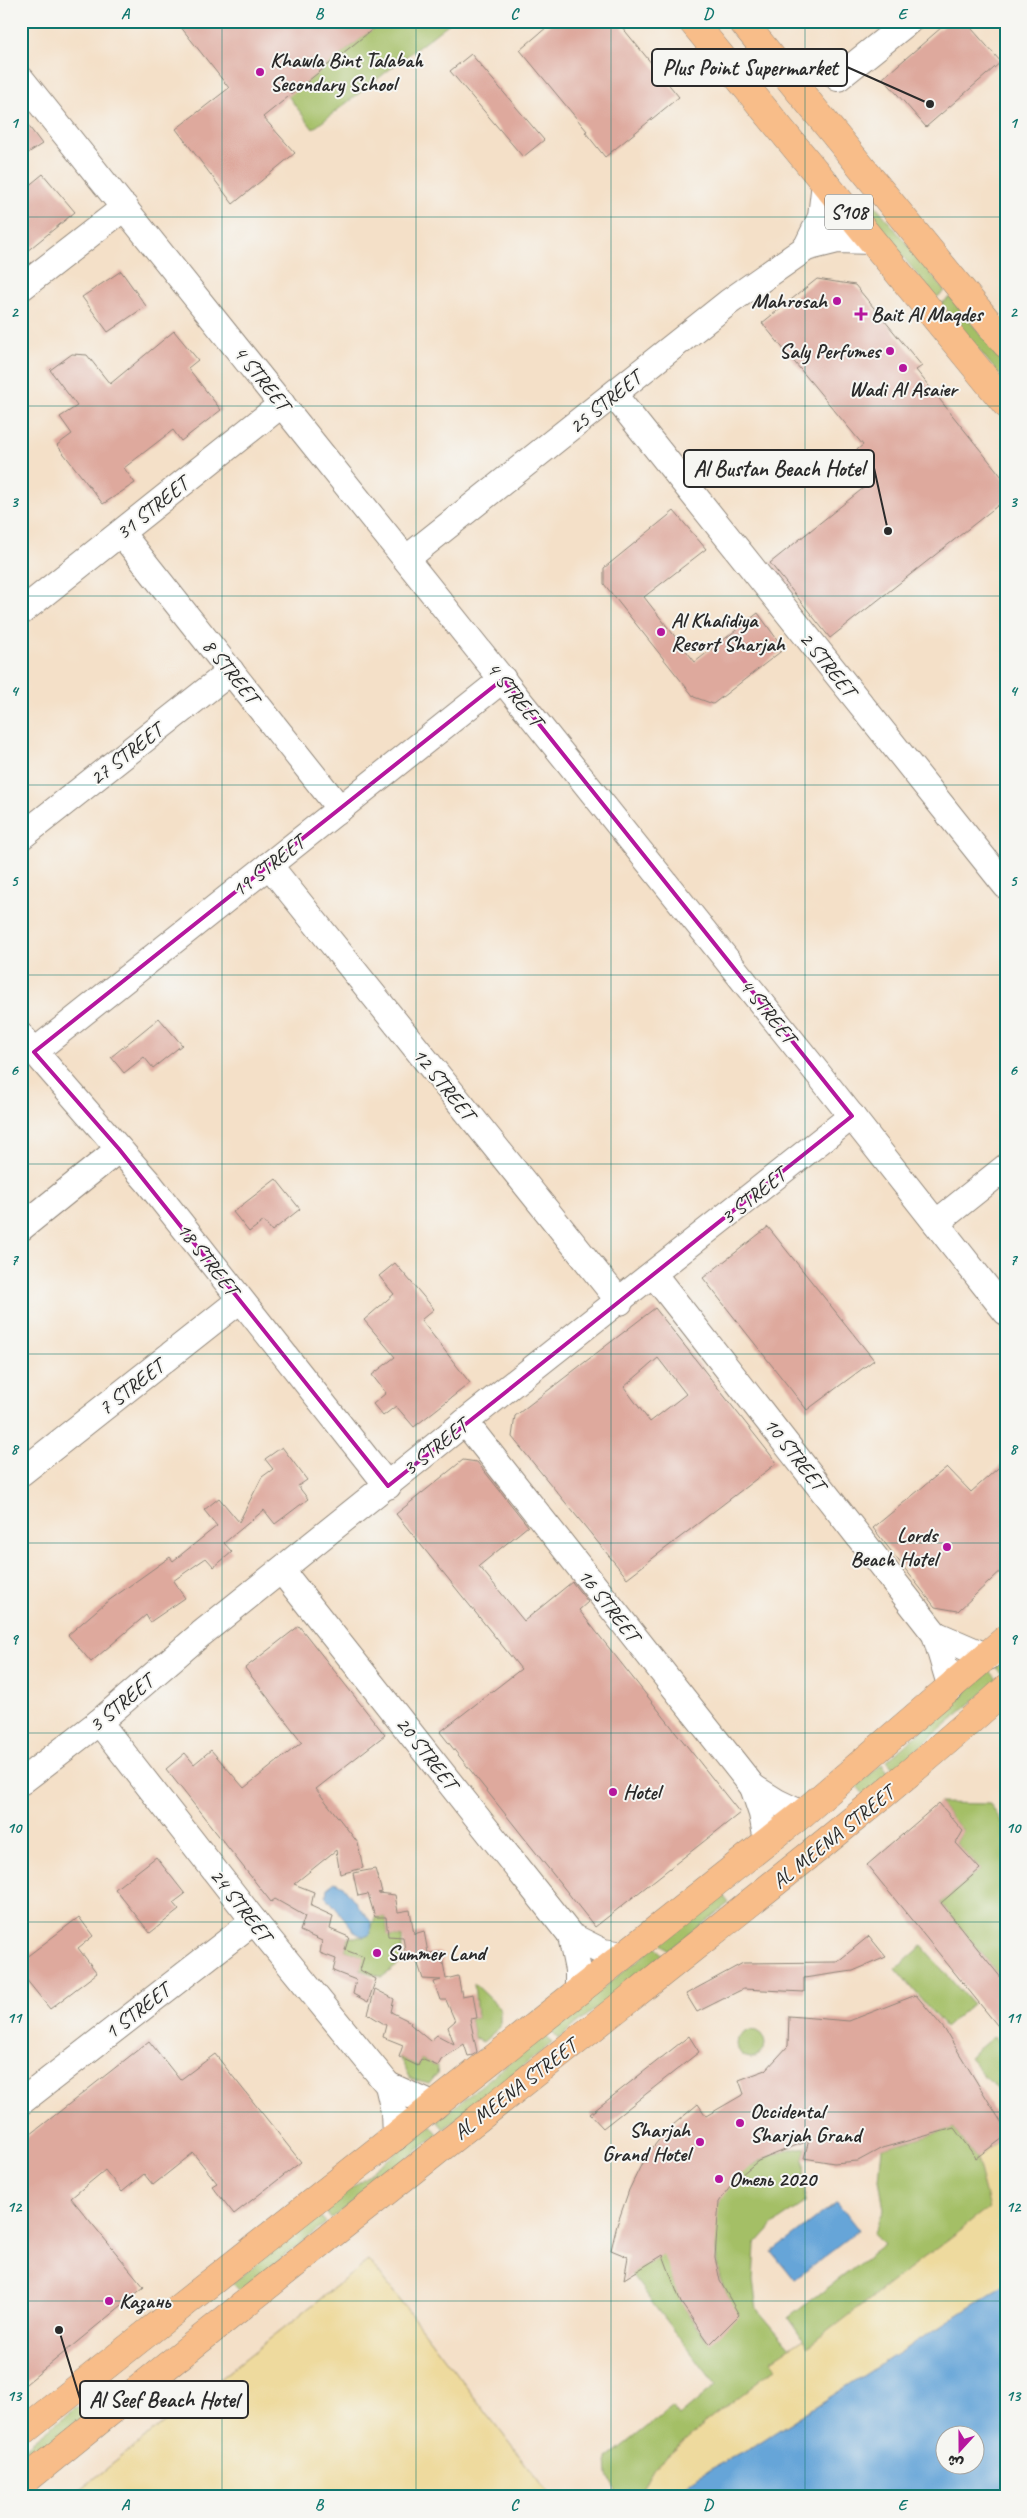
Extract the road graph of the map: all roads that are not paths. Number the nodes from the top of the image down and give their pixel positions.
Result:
1 (692, 21) edge
2 (742, 21) edge
3 (909, 21) edge
4 (838, 78) dead end
5 (21, 79) edge
6 (825, 182) junction
7 (125, 207) junction
8 (872, 241) junction
9 (806, 248) junction
10 (21, 288) edge
11 (1006, 344) edge
12 (614, 395) junction
13 (282, 404) junction
14 (1006, 404) edge
15 (121, 532) junction
16 (406, 559) junction
17 (21, 612) edge
18 (231, 671) junction
19 (503, 679) junction
20 (340, 809) junction
21 (21, 837) edge
22 (269, 865) junction
23 (1006, 886) edge
24 (28, 1044) edge
25 (852, 1116) junction
26 (119, 1149) junction
27 (1006, 1167) edge
28 (936, 1223) junction
29 (21, 1228) edge
30 (654, 1275) junction
31 (240, 1300) junction
32 (620, 1302) junction
33 (1006, 1312) edge
34 (465, 1422) junction
35 (21, 1473) edge
36 (388, 1486) junction
37 (282, 1571) junction
38 (935, 1634) junction
39 (997, 1648) edge
40 (951, 1688) junction
41 (1006, 1689) edge
42 (99, 1722) junction
43 (21, 1782) edge
44 (836, 1786) junction
45 (753, 1787) junction
46 (802, 1814) junction
47 (767, 1841) junction
48 (785, 1875) junction
49 (254, 1921) junction
50 (571, 1936) junction
51 (625, 1955) junction
52 (578, 1992) junction
53 (388, 2085) junction
54 (21, 2102) edge
55 (435, 2106) junction
56 (396, 2138) junction
57 (167, 2318) junction
58 (123, 2403) junction
59 (21, 2433) edge
60 (21, 2484) edge

1 - 6 main road, S108
2 - 11 main road, S108
3 - 4 street
5 - 7 street, 4 STREET
6 - 8 main road, S108
6 - 9 street, 25 STREET
7 - 10 street
7 - 13 street, 4 STREET
8 - 9 street, 25 STREET
8 - 14 main road, S108
9 - 12 street, 25 STREET
12 - 16 street, 25 STREET
12 - 23 street, 2 STREET
13 - 15 street, 31 STREET
13 - 16 street, 4 STREET
15 - 17 street, 31 STREET
15 - 18 street, 8 STREET
16 - 19 street, 4 STREET
18 - 20 street, 8 STREET
18 - 21 street, 27 STREET
19 - 20 street, 19 STREET
19 - 25 street, 4 STREET
20 - 22 street, 19 STREET
22 - 24 street, 19 STREET
22 - 32 street, 12 STREET
24 - 26 street, 18 STREET
25 - 28 street, 4 STREET
25 - 30 street, 3 STREET
26 - 29 street
26 - 31 street, 18 STREET
27 - 28 street
28 - 33 street, 4 STREET
30 - 32 street, 3 STREET
30 - 38 street, 10 STREET
31 - 35 street, 7 STREET
31 - 36 street, 18 STREET
32 - 34 street, 3 STREET
34 - 36 street, 3 STREET
34 - 45 street, 16 STREET
36 - 37 street, 3 STREET
37 - 42 street, 3 STREET
37 - 50 street, 20 STREET
38 - 39 street, 10 STREET
38 - 40 street, 10 STREET
39 - 40 main road, AL MEENA STREET
40 - 44 main road, AL MEENA STREET
41 - 48 main road, AL MEENA STREET
42 - 43 street, 3 STREET
42 - 49 street, 24 STREET
44 - 46 main road, AL MEENA STREET
44 - 48 main road
45 - 46 street, 16 STREET
45 - 47 street, 16 STREET
46 - 47 main road, AL MEENA STREET
47 - 51 main road, AL MEENA STREET
48 - 58 main road, AL MEENA STREET
49 - 53 street, 24 STREET
49 - 54 street, 1 STREET
50 - 51 street, 20 STREET
50 - 52 street, 20 STREET
51 - 52 main road, AL MEENA STREET
52 - 55 main road, AL MEENA STREET
53 - 55 street, 24 STREET
53 - 56 street, 24 STREET
55 - 56 main road, AL MEENA STREET
56 - 57 main road, AL MEENA STREET
57 - 58 main road
57 - 59 main road, AL MEENA STREET
58 - 60 main road, AL MEENA STREET

